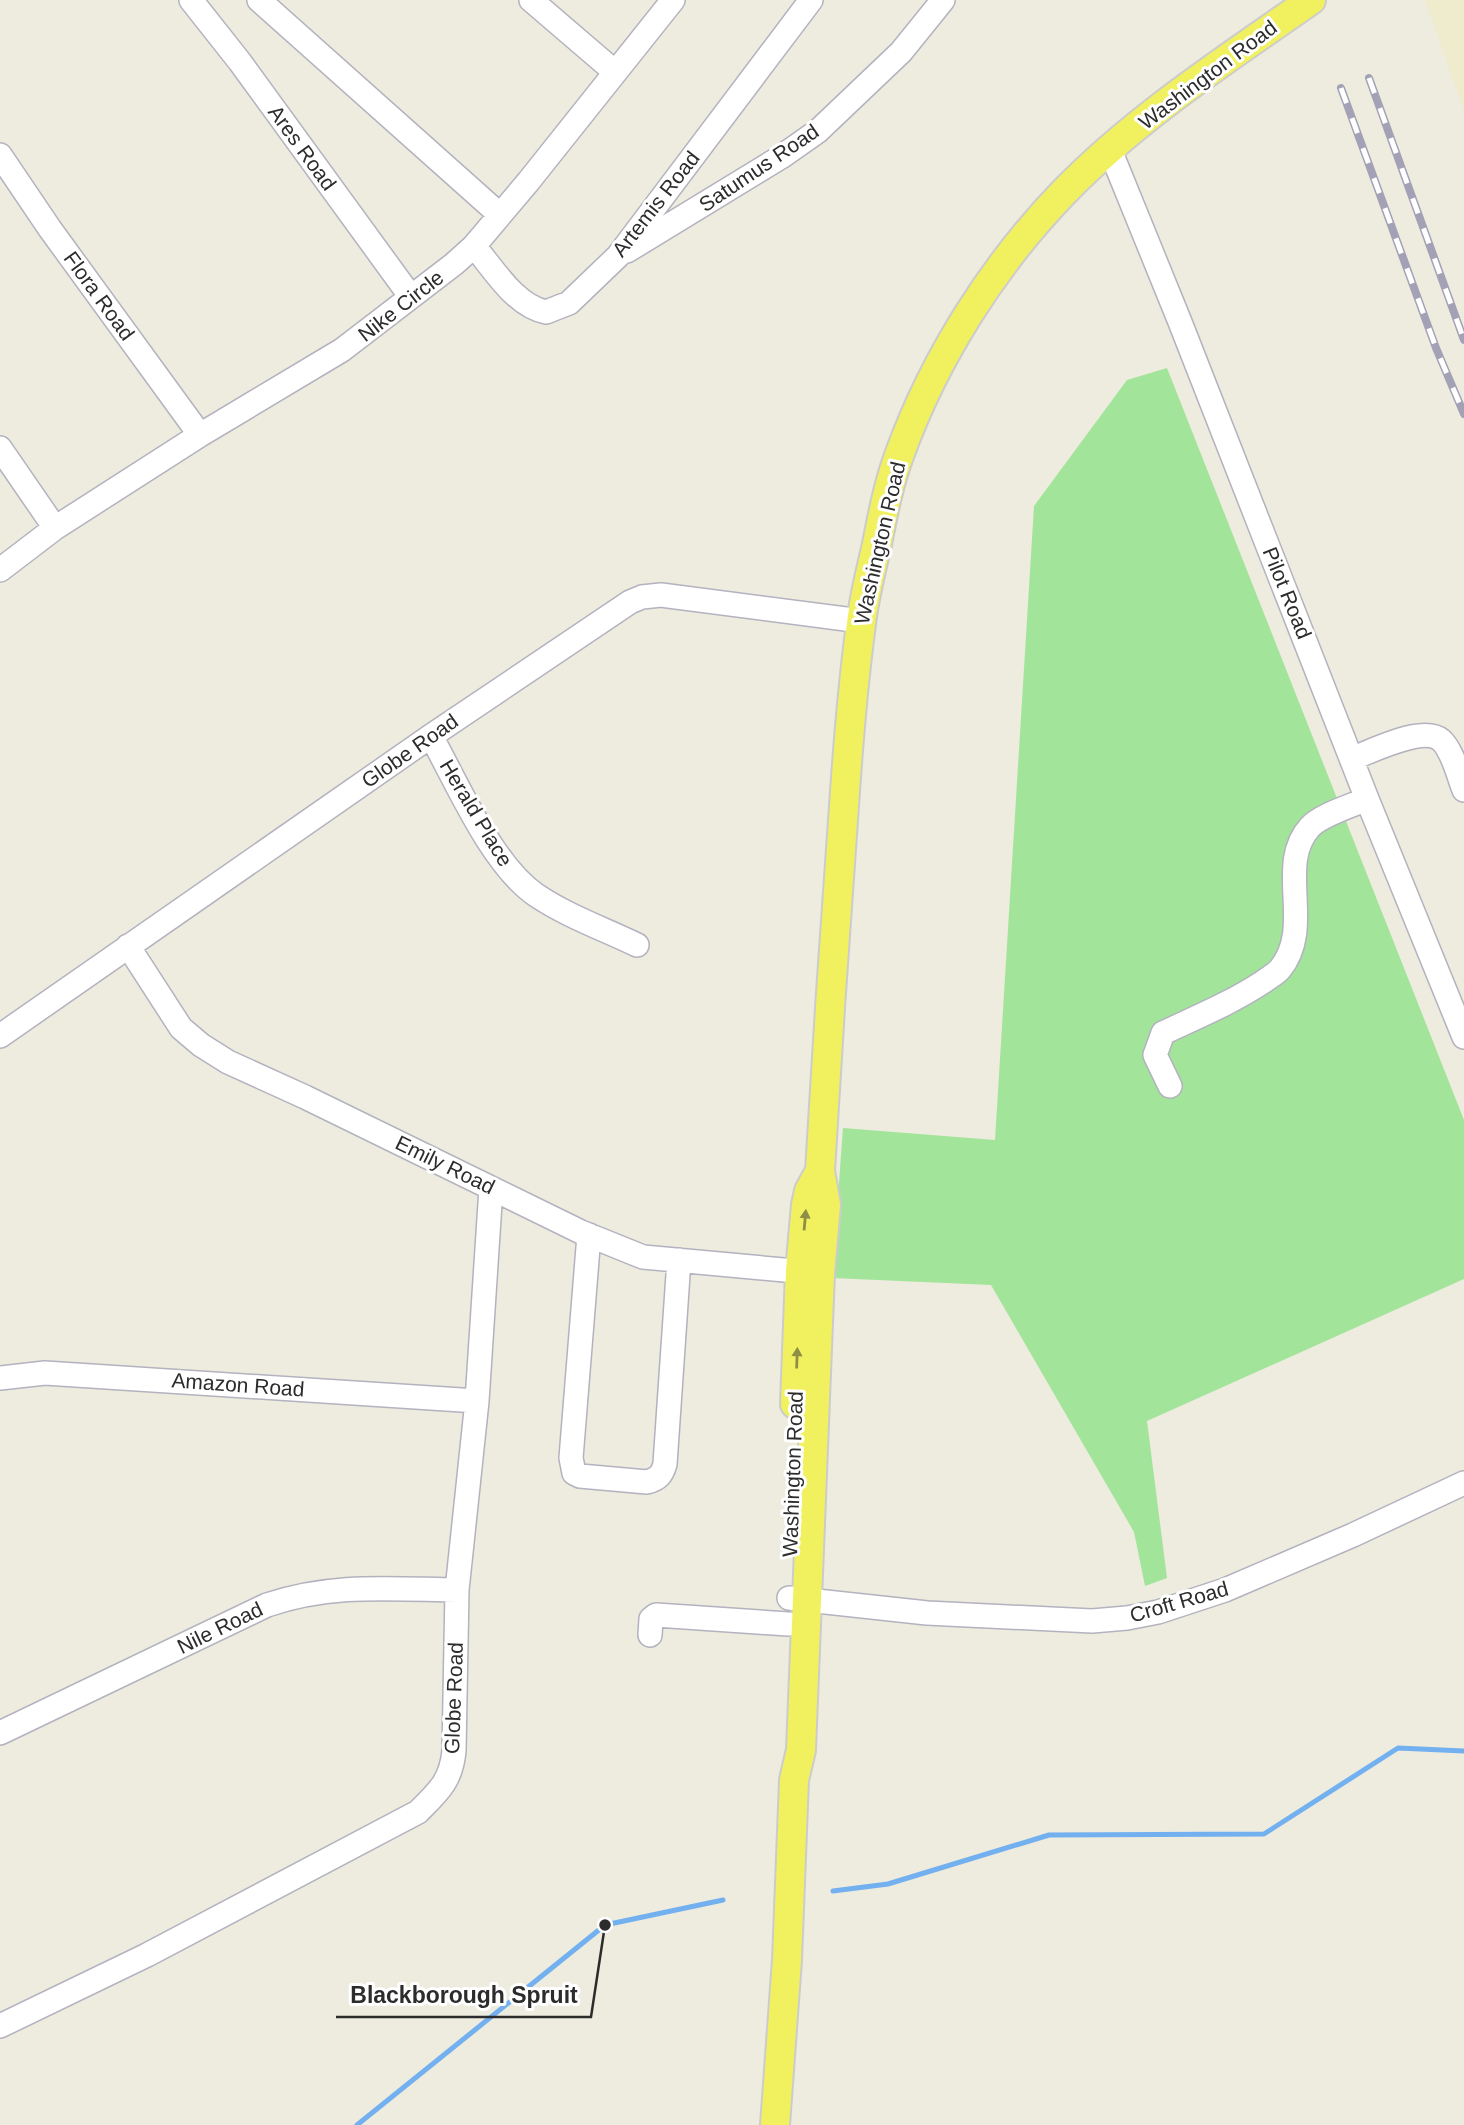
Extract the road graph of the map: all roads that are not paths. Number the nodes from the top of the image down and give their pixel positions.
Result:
1 (191, 0) edge
2 (259, 0) edge
3 (531, 0) edge
4 (673, 0) edge
5 (811, 0) edge
6 (943, 0) edge
7 (1311, 0) edge
8 (615, 72) junction
9 (1110, 150) junction
10 (0, 155) edge
11 (499, 214) junction
12 (474, 246) junction
13 (618, 256) junction
14 (411, 298) junction
15 (200, 435) junction
16 (0, 447) edge
17 (55, 528) junction
18 (0, 570) edge
19 (861, 621) junction
20 (430, 736) junction
21 (1353, 758) junction
22 (1464, 790) edge
23 (1367, 799) junction
24 (637, 945) dead end
25 (128, 946) junction
26 (1456, 995) edge
27 (0, 1036) edge
28 (1464, 1037) edge
29 (1170, 1086) dead end
30 (491, 1188) junction
31 (589, 1235) junction
32 (679, 1260) junction
33 (810, 1272) junction
34 (0, 1378) edge
35 (477, 1401) junction
36 (1464, 1483) edge
37 (457, 1590) junction
38 (795, 1607) junction
39 (650, 1635) dead end
40 (0, 1734) edge
41 (0, 2026) edge
42 (775, 2125) edge

1 - 14 street, Ares Road
2 - 11 street
3 - 8 street
4 - 8 street, Nike Circle
5 - 13 street, Artemis Road
6 - 13 street, Satumus Road
7 - 9 main road, Washington Road
8 - 11 street, Nike Circle
9 - 19 main road, Washington Road
9 - 21 street, Pilot Road
10 - 15 street, Flora Road
11 - 12 street, Nike Circle
12 - 13 street, Artemis Road
12 - 14 street, Nike Circle
14 - 15 street, Nike Circle
15 - 17 street, Nike Circle
16 - 17 street
17 - 18 street, Nike Circle
19 - 20 street, Globe Road
19 - 33 main road, Washington Road
20 - 24 street, Herald Place
20 - 25 street, Globe Road
21 - 22 street
21 - 23 street, Pilot Road
23 - 26 street, Pilot Road
23 - 29 street
25 - 27 street, Globe Road
25 - 30 street, Emily Road
26 - 28 street, Pilot Road
30 - 31 street, Emily Road
30 - 35 street, Globe Road
31 - 32 street, Emily Road
31 - 32 street
32 - 33 street, Emily Road
33 - 38 main road, Washington Road
34 - 35 street, Amazon Road
35 - 37 street, Globe Road
36 - 38 street, Croft Road
37 - 40 street, Nile Road
37 - 41 street, Globe Road
38 - 39 street, Croft Road
38 - 42 main road, Washington Road

